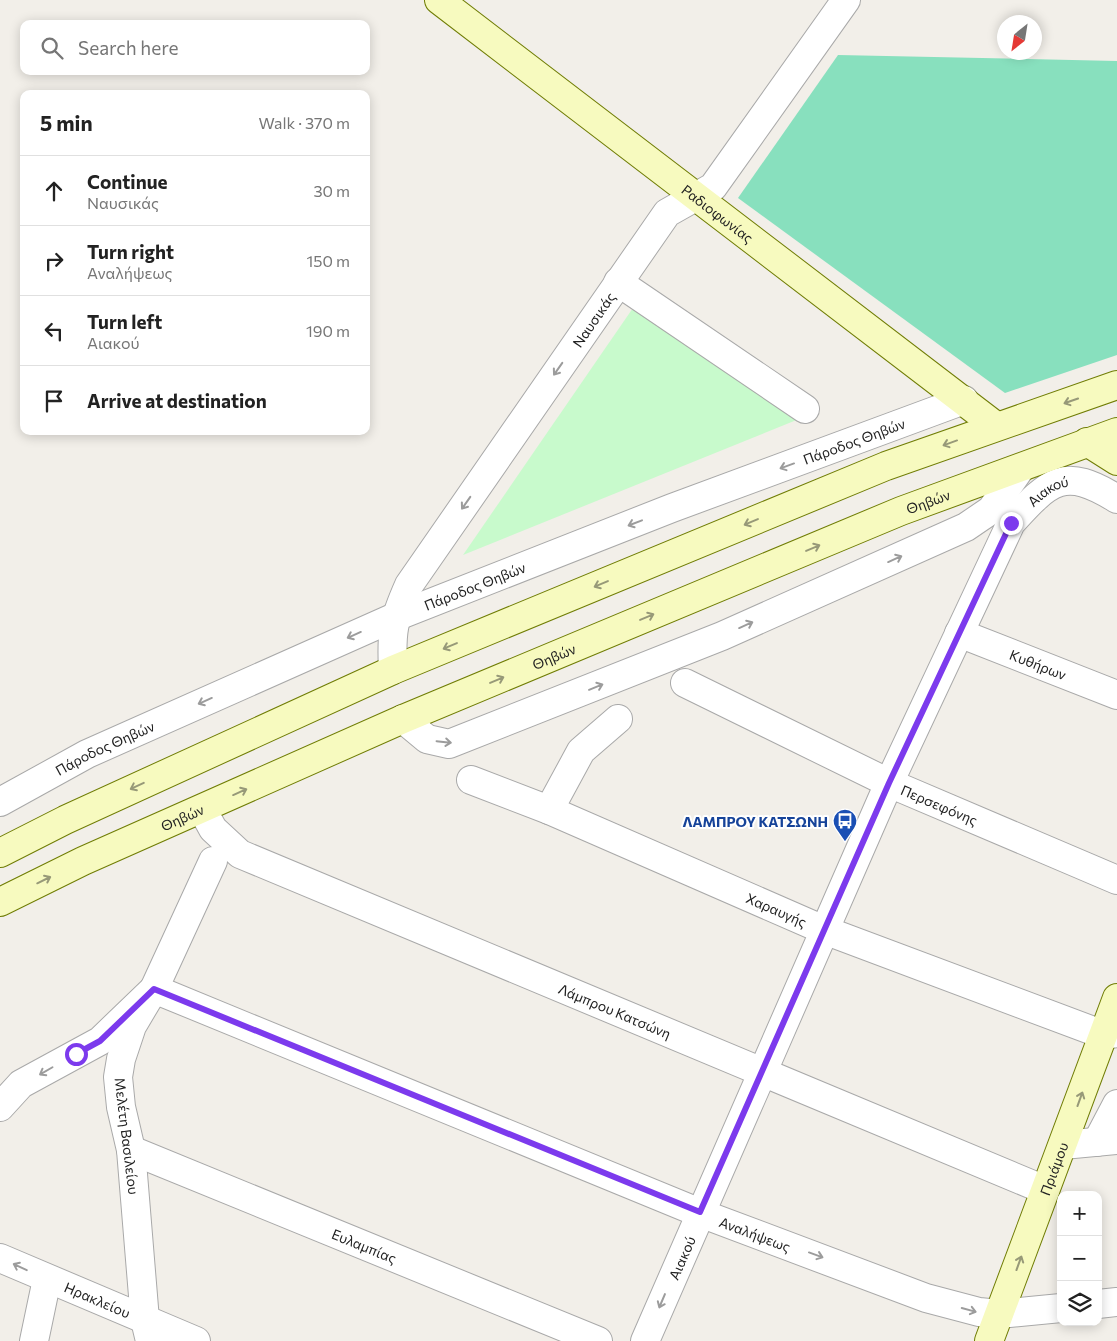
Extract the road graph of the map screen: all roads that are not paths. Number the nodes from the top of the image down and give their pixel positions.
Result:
1 (439, 0) edge
2 (846, 0) edge
3 (696, 196) junction
4 (618, 282) junction
5 (1117, 385) edge
6 (964, 400) junction
7 (805, 409) dead end
8 (996, 426) junction
9 (1117, 432) edge
10 (1087, 442) junction
11 (1117, 462) edge
12 (1020, 469) junction
13 (1117, 499) edge
14 (395, 617) junction
15 (960, 633) junction
16 (393, 670) junction
17 (685, 683) dead end
18 (1117, 695) edge
19 (403, 719) junction
20 (618, 719) dead end
21 (471, 780) dead end
22 (889, 783) junction
23 (0, 802) edge
24 (202, 809) junction
25 (548, 810) junction
26 (0, 853) edge
27 (213, 861) dead end
28 (1117, 880) edge
29 (0, 902) edge
30 (824, 930) junction
31 (154, 989) junction
32 (1117, 998) edge
33 (1110, 1034) edge
34 (764, 1071) junction
35 (1117, 1104) edge
36 (0, 1107) edge
37 (1107, 1141) edge
38 (1063, 1145) junction
39 (131, 1150) junction
40 (1045, 1190) junction
41 (700, 1212) junction
42 (0, 1258) edge
43 (47, 1279) junction
44 (1117, 1302) edge
45 (1102, 1304) edge
46 (1057, 1308) edge
47 (999, 1314) junction
48 (148, 1330) edge
49 (34, 1341) edge
50 (196, 1341) edge
51 (598, 1341) edge
52 (645, 1341) edge
53 (989, 1341) edge

1 - 3 main road, Ραδιοφωνίας
2 - 3 street, Ναυσικάς
3 - 4 street, Ναυσικάς
3 - 6 main road, Ραδιοφωνίας
4 - 7 street
4 -> 14 street, Ναυσικάς
5 -> 8 main road
6 - 8 main road, Ραδιοφωνίας
6 -> 14 street, Πάροδος Θηβών
8 -> 16 main road
9 - 10 main road, Θηβών
10 - 11 main road
10 - 12 main road, Θηβών
19 -> 12 main road, Θηβών
19 -> 12 street
13 - 15 street, Αιακού
14 - 16 street, Ναυσικάς
14 -> 23 street, Πάροδος Θηβών
15 - 18 street, Κυθήρων
15 - 22 street, Αιακού
16 -> 26 main road
17 - 22 street, Περσεφόνης
24 -> 19 main road, Θηβών
20 - 25 street
21 - 25 street, Χαραυγής
22 - 28 street, Περσεφόνης
22 - 30 street, Αιακού
29 -> 24 main road, Θηβών
24 - 34 street, Λάμπρου Κατσώνη
25 - 30 street, Χαραυγής
27 - 31 street, Μελέτη Βασιλείου
30 - 33 street, Χαραυγής
30 - 34 street, Αιακού
31 -> 36 street
31 - 39 street, Μελέτη Βασιλείου
31 - 41 street, Αναλήψεως
32 - 33 main road, Πριάμου
38 -> 33 main road, Πριάμου
34 - 40 street, Λάμπρου Κατσώνη
34 - 41 street, Αιακού
35 - 37 street
37 - 38 street
38 - 40 main road, Πριάμου
39 - 48 street, Μελέτη Βασιλείου
39 - 51 street, Ευλαμπίας
47 -> 40 main road, Πριάμου
41 -> 47 street, Αναλήψεως
41 -> 52 street, Αιακού
43 -> 42 street, Ηρακλείου
43 - 48 street, Ηρακλείου
43 - 49 street
44 - 45 street
46 - 47 street, Αναλήψεως
47 - 53 main road, Πριάμου
48 - 50 street, Ηρακλείου

